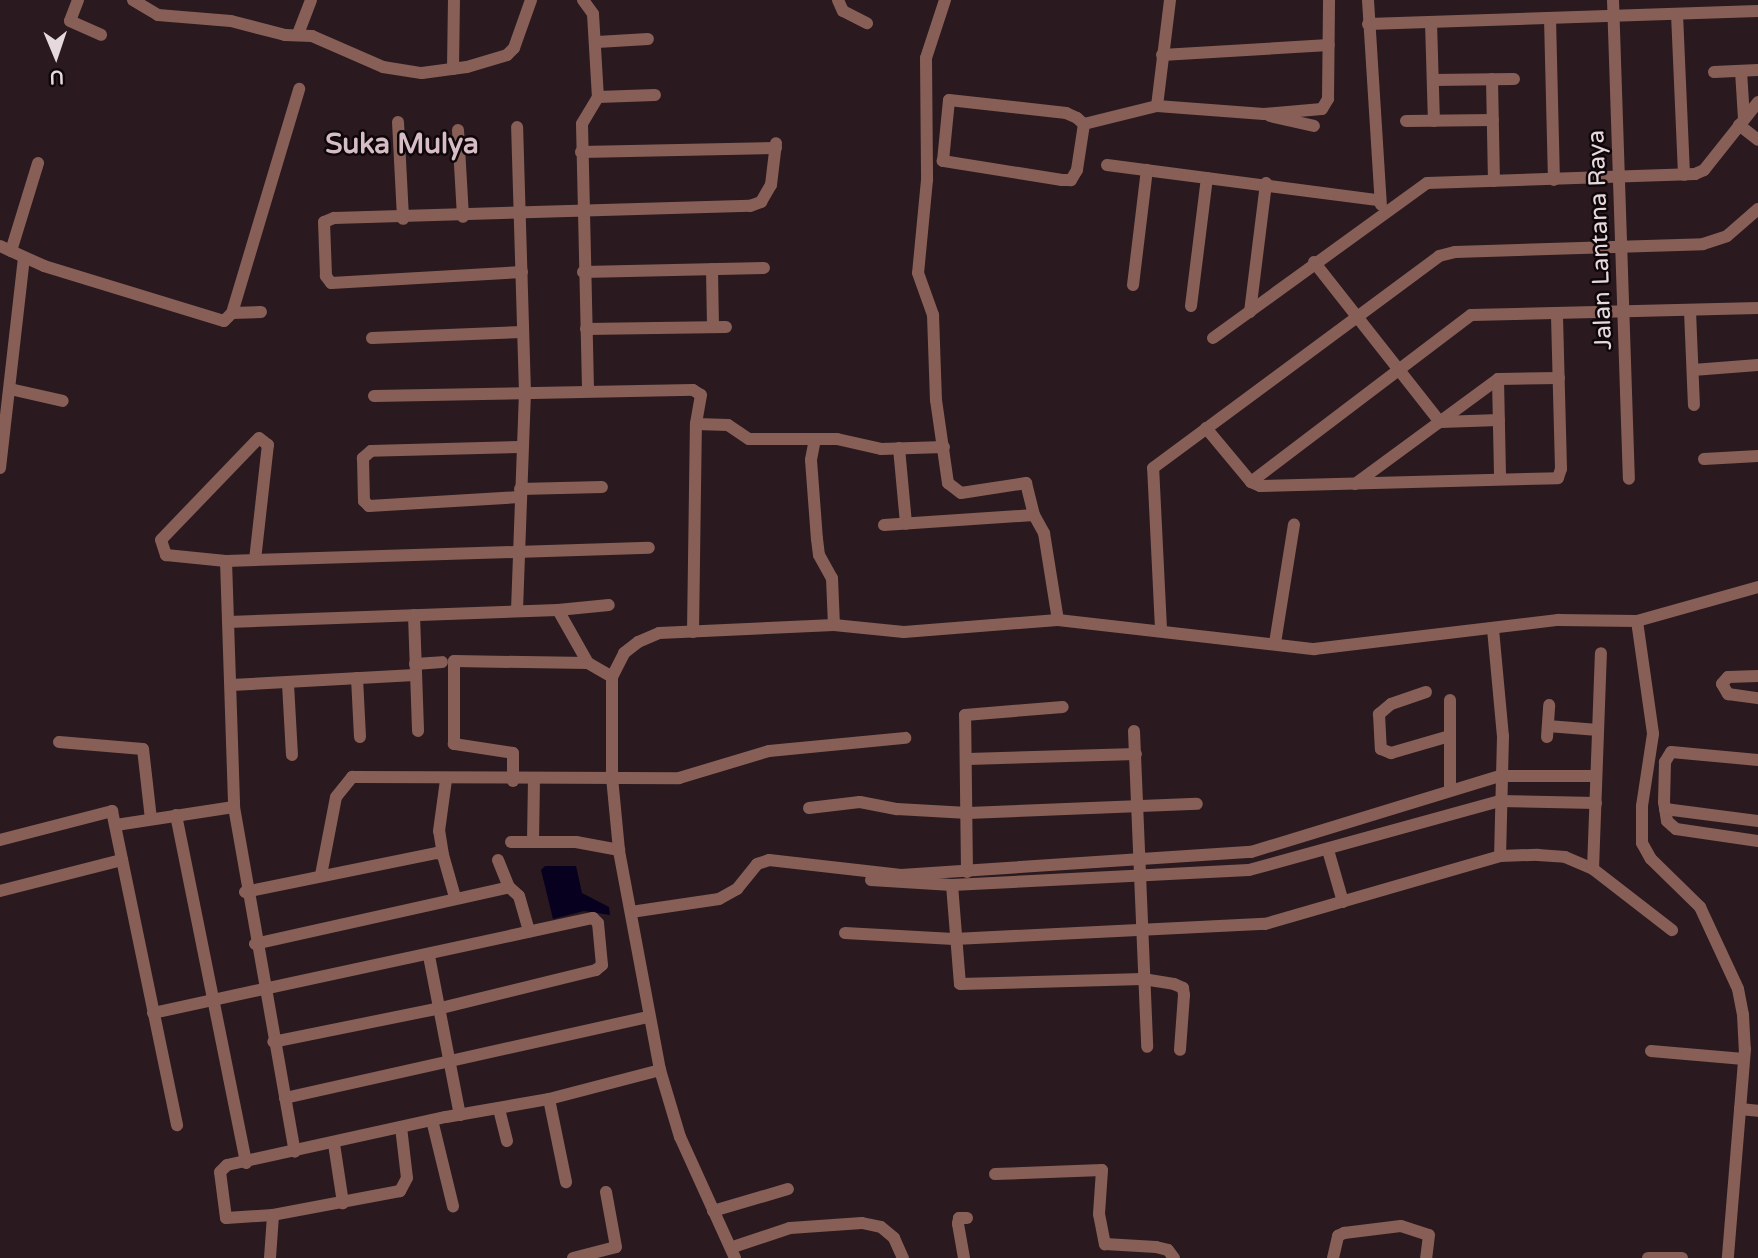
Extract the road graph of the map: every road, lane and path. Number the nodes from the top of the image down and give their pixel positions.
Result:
1 (78, 0) edge
2 (133, 0) edge
3 (311, 0) edge
4 (454, 0) edge
5 (531, 0) edge
6 (838, 0) edge
7 (945, 0) edge
8 (1170, 0) edge
9 (1329, 0) edge
10 (1368, 0) edge
11 (1612, 0) edge
12 (585, 1) edge
13 (1758, 11) edge
14 (1677, 14) junction
15 (1613, 16) junction
16 (1550, 18) junction
17 (1431, 22) junction
18 (867, 23) dead end
19 (1368, 24) junction
20 (298, 34) junction
21 (101, 35) dead end
22 (648, 39) dead end
23 (597, 41) junction
24 (1329, 46) junction
25 (1162, 55) junction
26 (453, 69) junction
27 (1758, 70) edge
28 (1741, 71) junction
29 (1714, 72) dead end
30 (1492, 79) junction
31 (1514, 79) dead end
32 (1433, 80) junction
33 (299, 89) dead end
34 (654, 95) dead end
35 (598, 97) junction
36 (1758, 102) edge
37 (1157, 106) junction
38 (1264, 114) junction
39 (1493, 120) junction
40 (1405, 121) dead end
41 (1434, 121) junction
42 (398, 122) dead end
43 (1742, 122) junction
44 (1084, 124) junction
45 (1314, 126) dead end
46 (517, 128) dead end
47 (458, 130) dead end
48 (1758, 140) edge
49 (581, 152) junction
50 (38, 163) dead end
51 (1107, 165) dead end
52 (1147, 170) junction
53 (1684, 174) junction
54 (1207, 178) junction
55 (1619, 178) junction
56 (1554, 180) junction
57 (1494, 181) junction
58 (1266, 183) junction
59 (1378, 200) junction
60 (1758, 209) edge
61 (583, 212) junction
62 (1386, 215) junction
63 (522, 216) junction
64 (463, 217) junction
65 (403, 219) junction
66 (1621, 246) junction
67 (5, 248) edge
68 (24, 257) junction
69 (1314, 262) junction
70 (764, 268) dead end
71 (712, 269) junction
72 (522, 272) junction
73 (583, 272) junction
74 (1133, 285) dead end
75 (1191, 306) dead end
76 (1758, 308) edge
77 (1690, 311) junction
78 (261, 312) dead end
79 (1250, 312) junction
80 (232, 313) junction
81 (1623, 313) junction
82 (1557, 315) junction
83 (1359, 317) junction
84 (586, 330) junction
85 (523, 332) junction
86 (372, 338) dead end
87 (1213, 338) dead end
88 (1758, 365) edge
89 (1693, 370) junction
90 (1401, 372) junction
91 (1559, 378) junction
92 (1498, 380) junction
93 (10, 389) junction
94 (588, 391) junction
95 (525, 393) junction
96 (374, 396) dead end
97 (63, 401) dead end
98 (1694, 405) dead end
99 (1499, 420) junction
100 (1440, 422) junction
101 (696, 424) junction
102 (1206, 428) junction
103 (815, 439) junction
104 (519, 447) junction
105 (944, 447) junction
106 (899, 448) junction
107 (1758, 456) edge
108 (1703, 458) dead end
109 (0, 468) edge
110 (1500, 478) junction
111 (1629, 479) dead end
112 (1251, 482) junction
113 (1354, 484) junction
114 (602, 487) dead end
115 (519, 493) junction
116 (1034, 515) junction
117 (884, 524) dead end
118 (905, 524) junction
119 (1294, 525) dead end
120 (649, 548) dead end
121 (517, 550) junction
122 (255, 560) junction
123 (226, 561) junction
124 (1758, 587) edge
125 (609, 604) dead end
126 (517, 610) junction
127 (558, 610) junction
128 (414, 615) junction
129 (1058, 620) junction
130 (1637, 621) junction
131 (228, 622) junction
132 (834, 625) junction
133 (1161, 629) junction
134 (1493, 629) junction
135 (694, 632) junction
136 (1275, 643) junction
137 (1601, 653) dead end
138 (442, 662) dead end
139 (588, 663) junction
140 (415, 669) junction
141 (1758, 676) edge
142 (612, 677) junction
143 (357, 678) junction
144 (288, 684) junction
145 (231, 685) junction
146 (1426, 692) dead end
147 (1758, 698) edge
148 (1450, 700) dead end
149 (1549, 705) dead end
150 (1063, 707) dead end
151 (1598, 730) junction
152 (418, 731) dead end
153 (1135, 731) dead end
154 (1450, 736) junction
155 (360, 737) dead end
156 (905, 738) dead end
157 (58, 742) dead end
158 (1136, 754) junction
159 (292, 755) dead end
160 (968, 759) junction
161 (1758, 760) edge
162 (1500, 776) junction
163 (1596, 776) junction
164 (612, 777) junction
165 (446, 780) junction
166 (534, 780) junction
167 (513, 781) junction
168 (1450, 788) junction
169 (1499, 802) junction
170 (1596, 803) junction
171 (1198, 804) dead end
172 (234, 807) junction
173 (1137, 807) junction
174 (809, 808) dead end
175 (1665, 809) junction
176 (968, 813) junction
177 (176, 815) junction
178 (151, 819) junction
179 (1758, 821) edge
180 (116, 825) junction
181 (1307, 838) junction
182 (0, 840) edge
183 (1758, 841) edge
184 (512, 842) dead end
185 (533, 842) junction
186 (619, 850) junction
187 (1328, 850) junction
188 (443, 855) junction
189 (1310, 855) junction
190 (1500, 856) junction
191 (1140, 859) junction
192 (122, 860) junction
193 (498, 860) dead end
194 (757, 864) junction
195 (1593, 869) junction
196 (967, 872) junction
197 (321, 875) junction
198 (1140, 877) junction
199 (952, 885) junction
200 (509, 887) junction
201 (0, 891) edge
202 (246, 892) junction
203 (455, 897) junction
204 (1343, 902) junction
205 (631, 912) junction
206 (1672, 930) dead end
207 (529, 932) junction
208 (1142, 932) junction
209 (845, 933) dead end
210 (954, 939) junction
211 (255, 944) junction
212 (429, 956) junction
213 (1143, 979) junction
214 (263, 991) junction
215 (212, 1000) junction
216 (441, 1008) junction
217 (153, 1013) junction
218 (646, 1017) junction
219 (273, 1042) junction
220 (1147, 1047) dead end
221 (1180, 1051) dead end
222 (1651, 1051) dead end
223 (1749, 1053) edge
224 (450, 1059) junction
225 (660, 1070) junction
226 (285, 1098) junction
227 (549, 1099) junction
228 (499, 1109) junction
229 (1740, 1109) junction
230 (1758, 1111) edge
231 (460, 1115) junction
232 (432, 1120) junction
233 (177, 1125) dead end
234 (401, 1127) junction
235 (506, 1141) dead end
236 (334, 1144) junction
237 (295, 1152) junction
238 (246, 1163) junction
239 (995, 1174) dead end
240 (566, 1182) dead end
241 (788, 1189) dead end
242 (606, 1192) dead end
243 (343, 1203) junction
244 (453, 1206) dead end
245 (713, 1211) junction
246 (273, 1215) junction
247 (967, 1218) dead end
248 (734, 1252) edge
249 (270, 1258) edge
250 (573, 1258) edge
251 (903, 1258) edge
252 (964, 1258) edge
253 (1174, 1258) edge
254 (1333, 1258) edge
255 (1426, 1258) edge
256 (1648, 1258) edge
257 (1682, 1258) edge
258 (1728, 1258) edge

1 - 21 street
2 - 20 street
3 - 20 street
4 - 26 street
5 - 26 street
6 - 18 street
7 - 105 street
8 - 25 street
9 - 24 street
10 - 19 street
11 - 15 street, Jalan Lantana Raya
12 - 23 street
13 - 14 street
14 - 15 street
14 - 53 street
15 - 16 street
15 - 55 street, Jalan Lantana Raya
16 - 17 street
16 - 56 street
17 - 19 street
17 - 32 street
19 - 59 street
20 - 26 street
22 - 23 street
23 - 35 street
24 - 25 street
24 - 38 street
25 - 37 street
27 - 28 street
28 - 29 street
28 - 43 street
30 - 31 street
30 - 32 street
30 - 39 street
32 - 41 street
33 - 80 street
34 - 35 street
35 - 49 street
36 - 43 street
37 - 38 street
37 - 44 street
38 - 45 street
39 - 41 street
39 - 57 street
40 - 41 street
42 - 65 street
43 - 48 street
43 - 53 street
44 - 44 street
46 - 63 street
47 - 64 street
49 - 61 street
49 - 61 street
50 - 67 street
51 - 52 street
52 - 54 street
52 - 74 street
53 - 55 street
54 - 58 street
54 - 75 street
55 - 56 street
55 - 66 street, Jalan Lantana Raya
56 - 57 street
57 - 62 street
58 - 59 street
58 - 79 street
59 - 62 street
60 - 66 street
61 - 63 street
61 - 73 street
62 - 69 street
63 - 64 street
63 - 72 street
64 - 65 street
65 - 72 street
66 - 81 street, Jalan Lantana Raya
66 - 83 street
67 - 68 street
68 - 80 street
68 - 93 street
69 - 79 street
69 - 83 street
70 - 71 street
71 - 73 street
71 - 84 street
72 - 85 street
73 - 84 street
76 - 77 street
77 - 81 street
77 - 89 street
78 - 80 street
79 - 87 street
81 - 82 street
81 - 111 street, Jalan Lantana Raya
82 - 90 street
82 - 91 street
83 - 90 street
83 - 102 street
84 - 94 street
85 - 86 street
85 - 95 street
88 - 89 street
89 - 98 street
90 - 100 street
90 - 112 street
91 - 92 street
91 - 110 street
92 - 99 street
92 - 100 street
93 - 97 street
93 - 109 street
94 - 95 street
94 - 101 street
95 - 96 street
95 - 104 street
99 - 100 street
99 - 110 street
100 - 113 street
101 - 103 street
101 - 135 street
102 - 112 street
102 - 133 street
103 - 106 street
103 - 132 street
104 - 115 street
104 - 115 street
105 - 106 street
105 - 116 street
106 - 118 street
107 - 108 street
110 - 113 street
112 - 113 street
114 - 115 street
115 - 121 street
116 - 118 street
116 - 129 street
117 - 118 street
119 - 136 street
120 - 121 street
121 - 122 street
121 - 126 street
122 - 123 street
122 - 123 street
123 - 131 street
124 - 130 street
125 - 127 street
126 - 127 street
126 - 128 street
127 - 139 street
128 - 131 street
128 - 140 street
129 - 132 street
129 - 133 street
130 - 134 street
130 - 223 street
131 - 145 street
132 - 135 street
133 - 136 street
134 - 136 street
134 - 162 street
135 - 142 street
137 - 151 street
138 - 140 street
139 - 142 street
139 - 167 street
140 - 143 street
140 - 152 street
141 - 147 street
142 - 164 street
143 - 144 street
143 - 155 street
144 - 145 street
144 - 159 street
145 - 172 street
146 - 154 street
148 - 154 street
149 - 151 street
150 - 160 street
151 - 163 street
153 - 158 street
154 - 168 street
156 - 164 street
157 - 178 street
158 - 160 street
158 - 173 street
160 - 176 street
161 - 175 street
162 - 163 street
162 - 168 street
162 - 169 street
163 - 170 street
164 - 166 street
164 - 186 street
165 - 167 street
165 - 188 street
165 - 197 street
166 - 167 street
166 - 185 street
168 - 181 street
169 - 170 street
169 - 187 street
169 - 190 street
170 - 195 street
171 - 173 street
172 - 177 street
172 - 202 street
173 - 176 street
173 - 191 street
174 - 176 street
175 - 179 street
175 - 183 street
176 - 196 street
177 - 178 street
177 - 215 street
178 - 180 street
180 - 182 street
180 - 192 street
181 - 189 street
181 - 191 street
184 - 185 street
185 - 186 street
186 - 205 street
187 - 189 street
187 - 204 street
188 - 197 street
188 - 203 street
189 - 198 street
190 - 195 street
190 - 204 street
191 - 196 street
191 - 198 street
192 - 201 street
192 - 217 street
193 - 200 street
194 - 196 street
194 - 199 street
194 - 205 street
195 - 206 street
197 - 202 street
198 - 199 street
198 - 208 street
199 - 210 street
200 - 203 street
200 - 207 street
202 - 211 street
203 - 211 street
204 - 208 street
205 - 218 street
207 - 212 street
207 - 216 street
208 - 210 street
208 - 213 street
209 - 210 street
210 - 213 street
211 - 214 street
212 - 214 street
212 - 216 street
213 - 220 street
213 - 221 street
214 - 215 street
214 - 219 street
215 - 217 street
215 - 238 street
216 - 219 street
216 - 224 street
217 - 233 street
218 - 224 street
218 - 225 street
219 - 226 street
222 - 223 street
223 - 229 street
224 - 226 street
224 - 231 street
225 - 227 street
225 - 245 street
226 - 237 street
227 - 228 street
227 - 240 street
228 - 231 street
228 - 235 street
229 - 230 street
229 - 258 street
231 - 232 street
232 - 234 street
232 - 244 street
234 - 236 street
234 - 243 street
236 - 237 street
236 - 243 street
237 - 238 street
238 - 246 street
239 - 253 street
241 - 245 street
242 - 250 street
243 - 246 street
245 - 248 street
246 - 249 street
247 - 252 street
248 - 251 street
254 - 255 street
256 - 257 street

